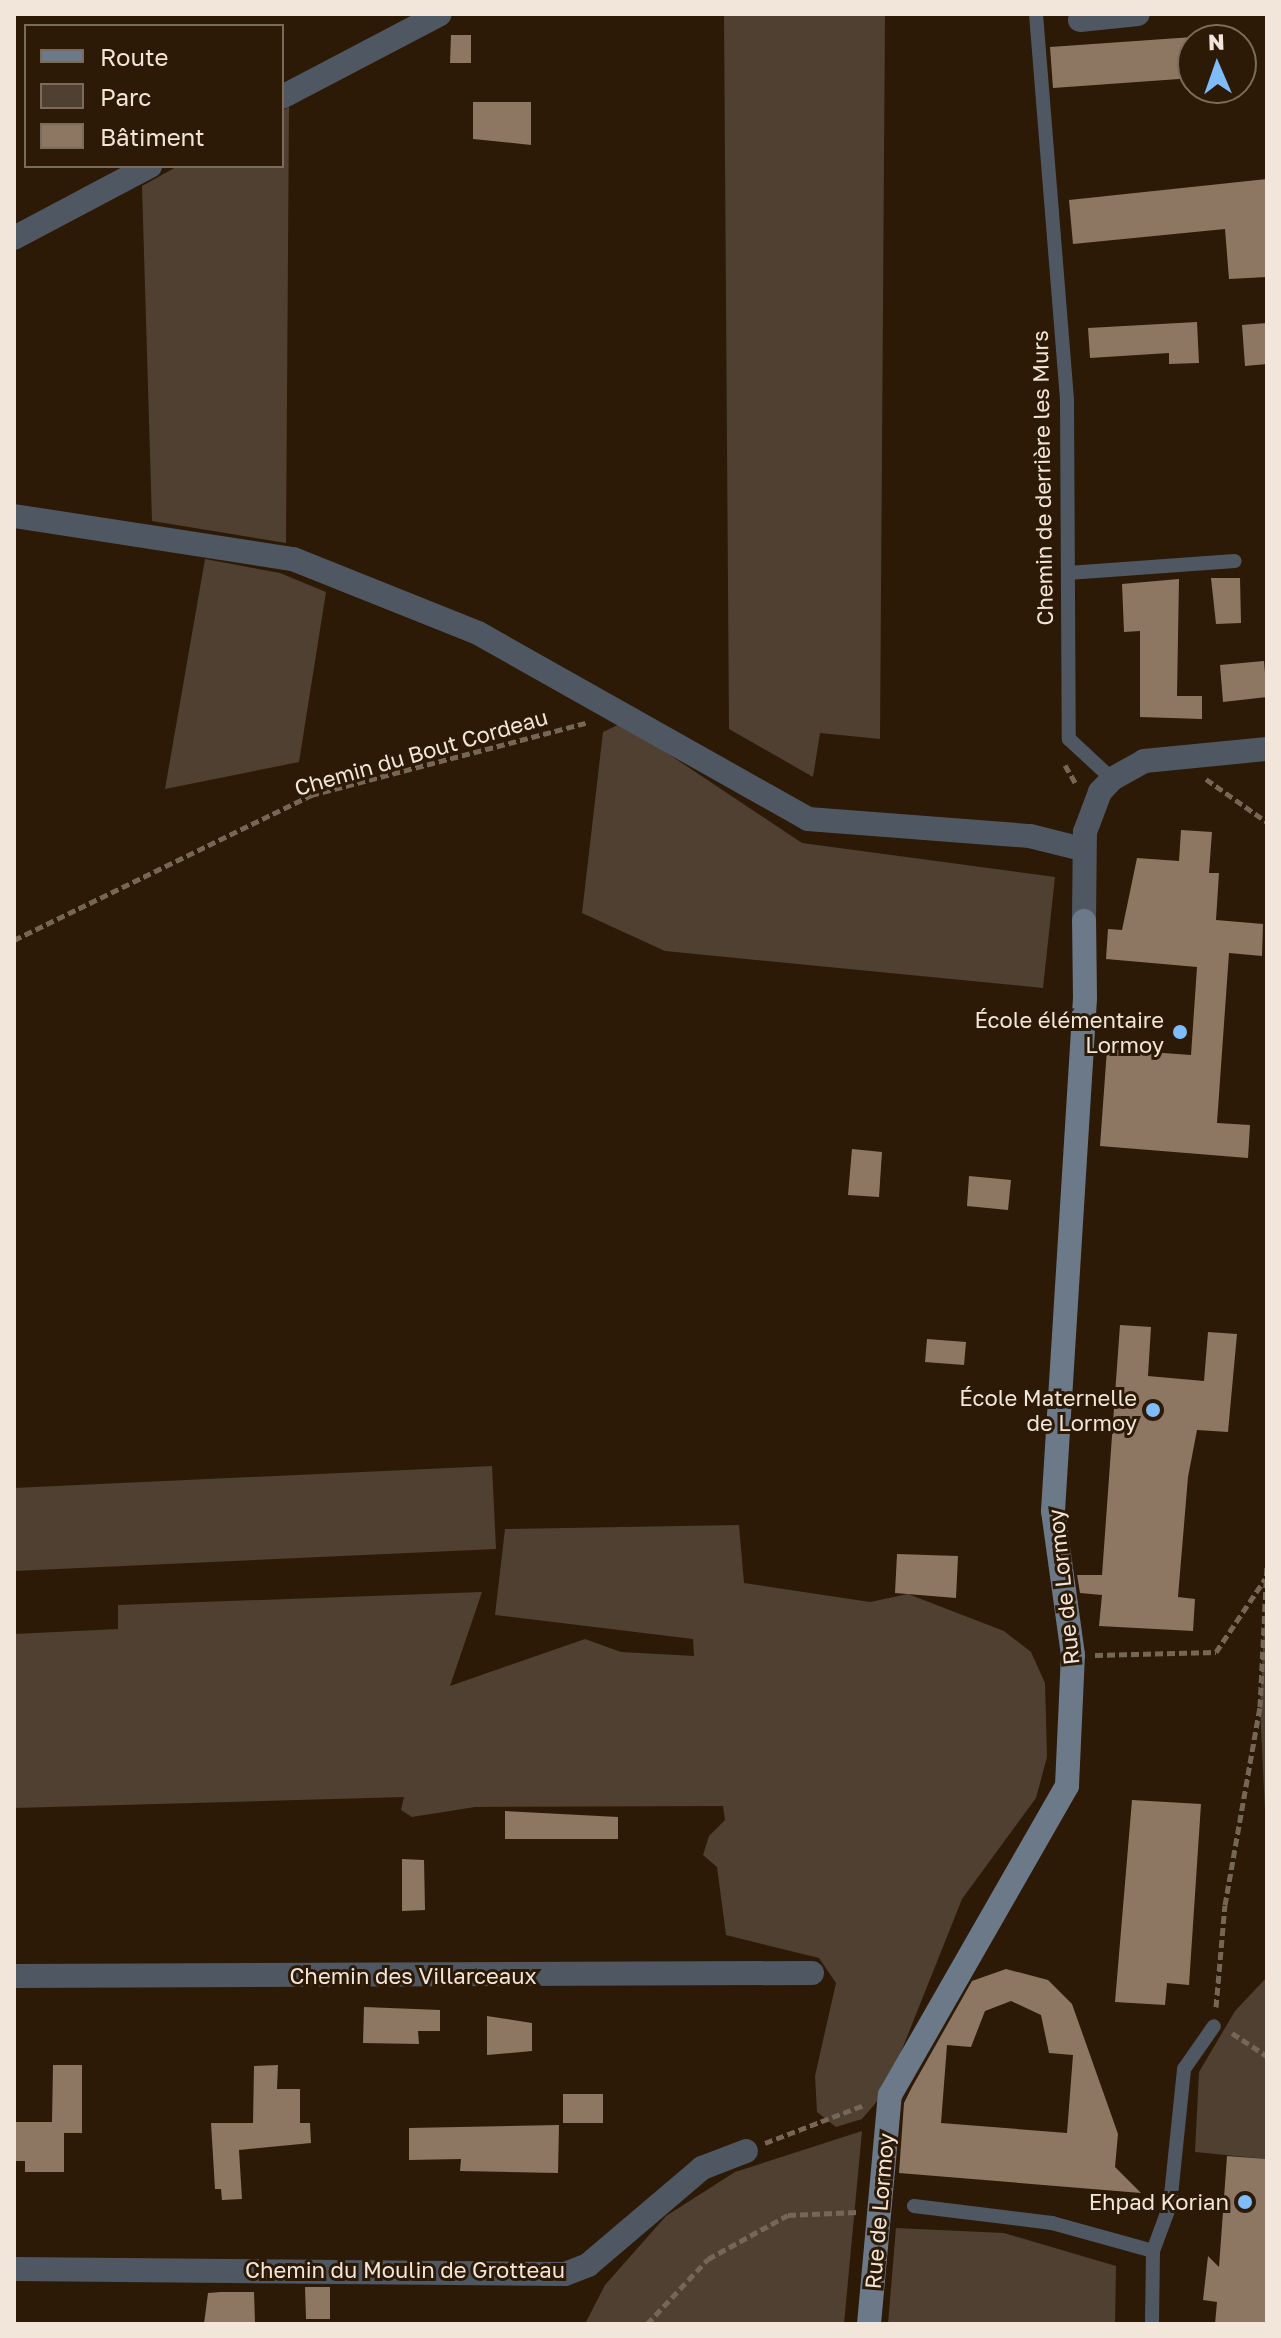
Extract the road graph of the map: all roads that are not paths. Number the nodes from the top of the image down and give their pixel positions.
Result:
1 (440, 14) edge
2 (1036, 14) edge
3 (1138, 14) edge
4 (1080, 20) dead end
5 (284, 96) edge
6 (146, 168) edge
7 (14, 238) edge
8 (14, 516) edge
9 (1235, 561) dead end
10 (1068, 573) junction
11 (1267, 749) edge
12 (1112, 779) junction
13 (1082, 849) junction
14 (812, 1973) dead end
15 (14, 1976) edge
16 (1214, 2026) road end
17 (746, 2151) road end
18 (914, 2206) dead end
19 (1153, 2251) junction
20 (14, 2269) edge
21 (869, 2324) edge
22 (1152, 2324) edge

1 - 5 street
2 - 10 lane, Chemin de derrière les Murs
3 - 4 street
6 - 7 street
8 - 13 street
9 - 10 lane
10 - 12 lane, Chemin de derrière les Murs
11 - 12 street
12 - 13 street, Rue de Lormoy
13 - 21 street, Rue de Lormoy
14 - 15 street, Chemin des Villarceaux
16 - 19 lane
17 - 20 street, Chemin du Moulin de Grotteau
18 - 19 lane
19 - 22 lane

